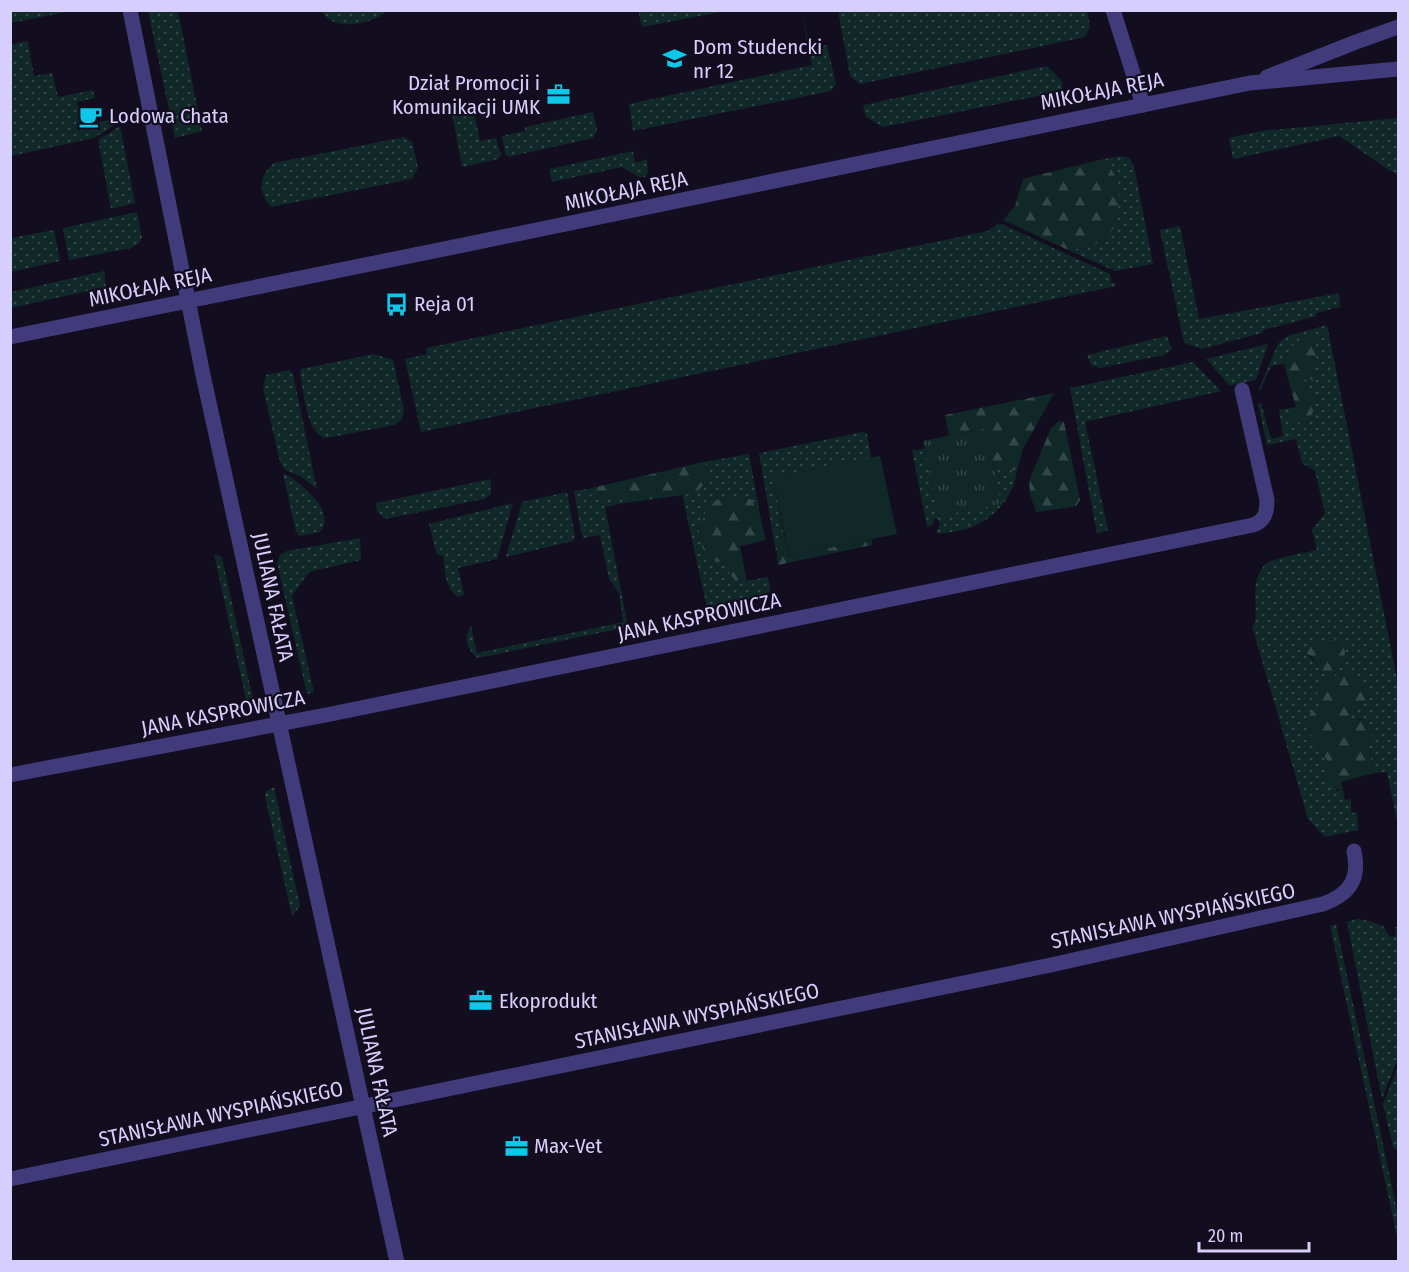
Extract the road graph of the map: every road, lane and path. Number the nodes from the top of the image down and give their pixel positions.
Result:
1 (130, 10) edge
2 (1113, 10) edge
3 (1398, 27) edge
4 (1398, 69) edge
5 (1250, 83) junction
6 (1143, 105) junction
7 (188, 301) junction
8 (10, 337) edge
9 (1242, 390) dead end
10 (279, 723) junction
11 (10, 775) edge
12 (1354, 851) dead end
13 (363, 1107) junction
14 (10, 1179) edge
15 (397, 1262) edge

1 - 7 street, JULIANA FAŁATA
2 - 6 street
3 - 5 street, MIKOŁAJA REJA
4 - 5 street, MIKOŁAJA REJA
5 - 6 street, MIKOŁAJA REJA
6 - 7 street, MIKOŁAJA REJA
7 - 8 street, MIKOŁAJA REJA
7 - 10 street, JULIANA FAŁATA
9 - 10 street, JANA KASPROWICZA
10 - 11 street, JANA KASPROWICZA
10 - 13 street, JULIANA FAŁATA
12 - 13 street, STANISŁAWA WYSPIAŃSKIEGO
13 - 14 street, STANISŁAWA WYSPIAŃSKIEGO
13 - 15 street, JULIANA FAŁATA

